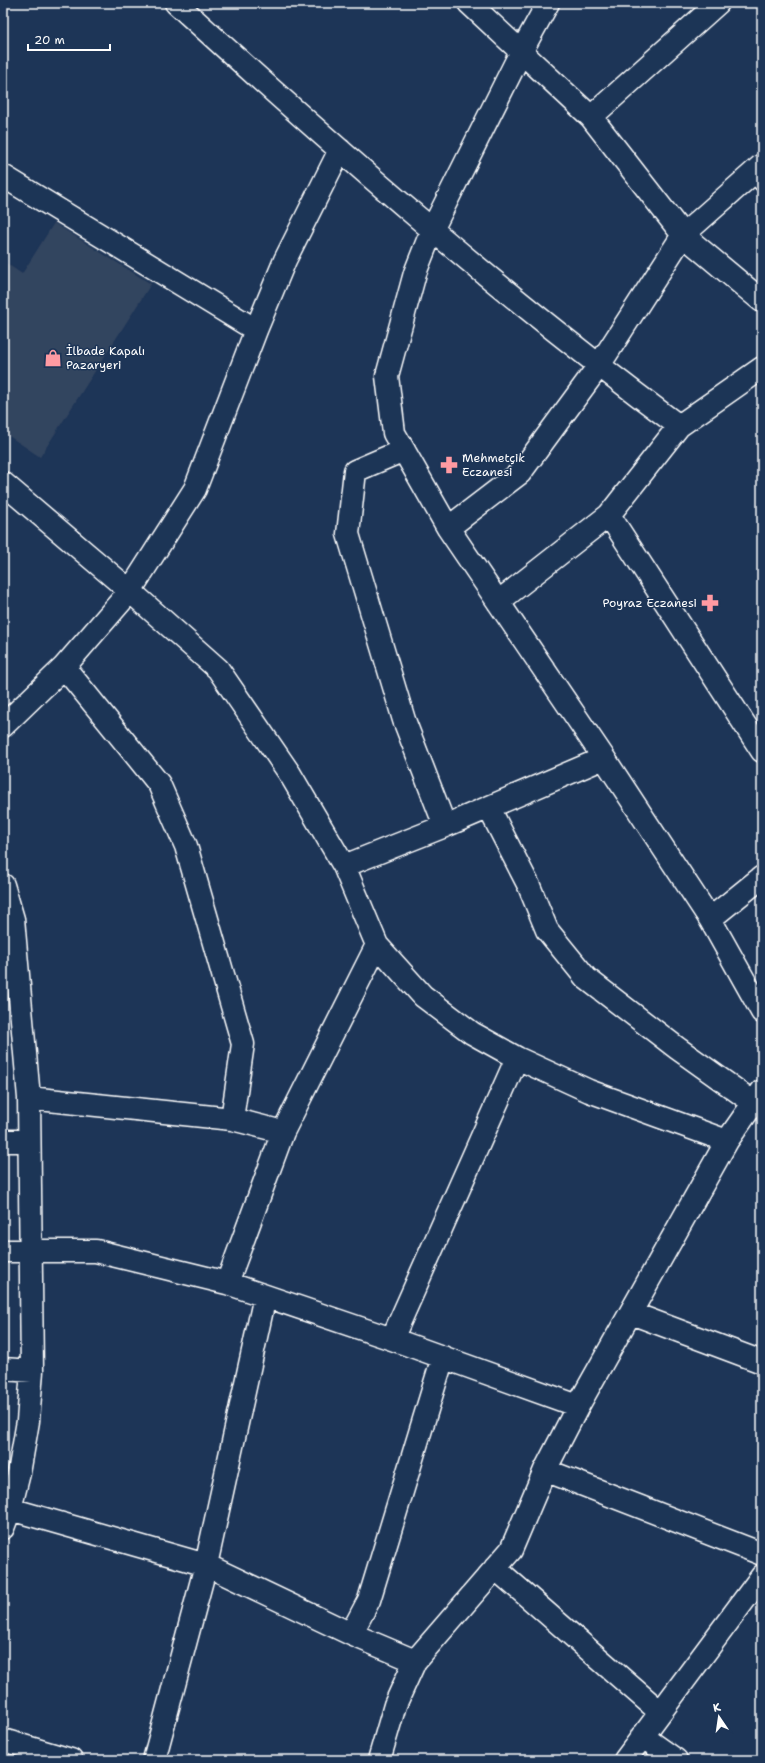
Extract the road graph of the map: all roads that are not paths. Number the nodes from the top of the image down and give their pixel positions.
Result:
1 (176, 3) edge
2 (469, 3) edge
3 (548, 3) edge
4 (718, 3) edge
5 (521, 52) junction
6 (591, 117) junction
7 (340, 150) junction
8 (758, 175) edge
9 (3, 176) edge
10 (432, 230) junction
11 (683, 235) junction
12 (762, 301) edge
13 (256, 330) junction
14 (598, 366) junction
15 (762, 368) edge
16 (679, 426) junction
17 (404, 450) junction
18 (3, 483) edge
19 (609, 515) junction
20 (448, 528) junction
21 (130, 591) junction
22 (498, 602) junction
23 (64, 667) junction
24 (3, 726) edge
25 (762, 751) edge
26 (604, 758) junction
27 (488, 808) junction
28 (445, 826) junction
29 (344, 866) junction
30 (762, 877) edge
31 (3, 885) edge
32 (710, 919) junction
33 (377, 945) junction
34 (762, 1012) edge
35 (517, 1058) junction
36 (758, 1097) edge
37 (30, 1098) junction
38 (232, 1119) junction
39 (283, 1132) junction
40 (3, 1141) edge
41 (727, 1141) junction
42 (29, 1142) junction
43 (31, 1250) junction
44 (3, 1251) edge
45 (227, 1283) junction
46 (265, 1296) junction
47 (631, 1313) junction
48 (392, 1339) junction
49 (443, 1357) junction
50 (762, 1362) edge
51 (3, 1369) edge
52 (32, 1370) junction
53 (578, 1406) junction
54 (545, 1470) junction
55 (11, 1472) edge
56 (7, 1519) edge
57 (762, 1554) edge
58 (206, 1565) junction
59 (496, 1568) junction
60 (762, 1576) edge
61 (351, 1634) junction
62 (415, 1661) junction
63 (660, 1712) junction
64 (642, 1736) junction
65 (3, 1740) edge
66 (71, 1760) edge
67 (154, 1760) edge
68 (379, 1760) edge
69 (625, 1760) edge
70 (676, 1760) edge

1 - 7 street
2 - 5 street
3 - 5 street
4 - 6 street
5 - 6 street
5 - 10 street
6 - 11 street
7 - 10 street
7 - 13 street
8 - 11 street
9 - 13 street
10 - 14 street
10 - 17 street
11 - 12 street
11 - 14 street
13 - 21 street
14 - 16 street
14 - 20 street
15 - 16 street
16 - 19 street
17 - 20 street
17 - 28 street
18 - 21 street
19 - 22 street
19 - 25 street
20 - 22 street
21 - 23 street
21 - 29 street
22 - 26 street
23 - 24 street
23 - 38 street
26 - 27 street
26 - 32 street
27 - 28 street
27 - 36 street
28 - 29 street
29 - 33 street
30 - 32 street
31 - 37 street
32 - 34 street
33 - 35 street
33 - 39 street
35 - 41 street
35 - 48 street
36 - 41 street
37 - 38 street
37 - 42 street
38 - 39 street
39 - 45 street
40 - 42 street
41 - 47 street
42 - 43 street
43 - 44 street
43 - 45 street
43 - 52 street
45 - 46 street
46 - 48 street
46 - 58 street
47 - 50 street
47 - 53 street
48 - 49 street
49 - 53 street
49 - 61 street
51 - 52 street
52 - 55 street
53 - 54 street
54 - 57 street
54 - 59 street
55 - 56 street
56 - 58 street
58 - 61 street
58 - 67 street
59 - 62 street
59 - 63 street
60 - 63 street
61 - 62 street
62 - 68 street
63 - 64 street
64 - 69 street
64 - 70 street
65 - 66 street

